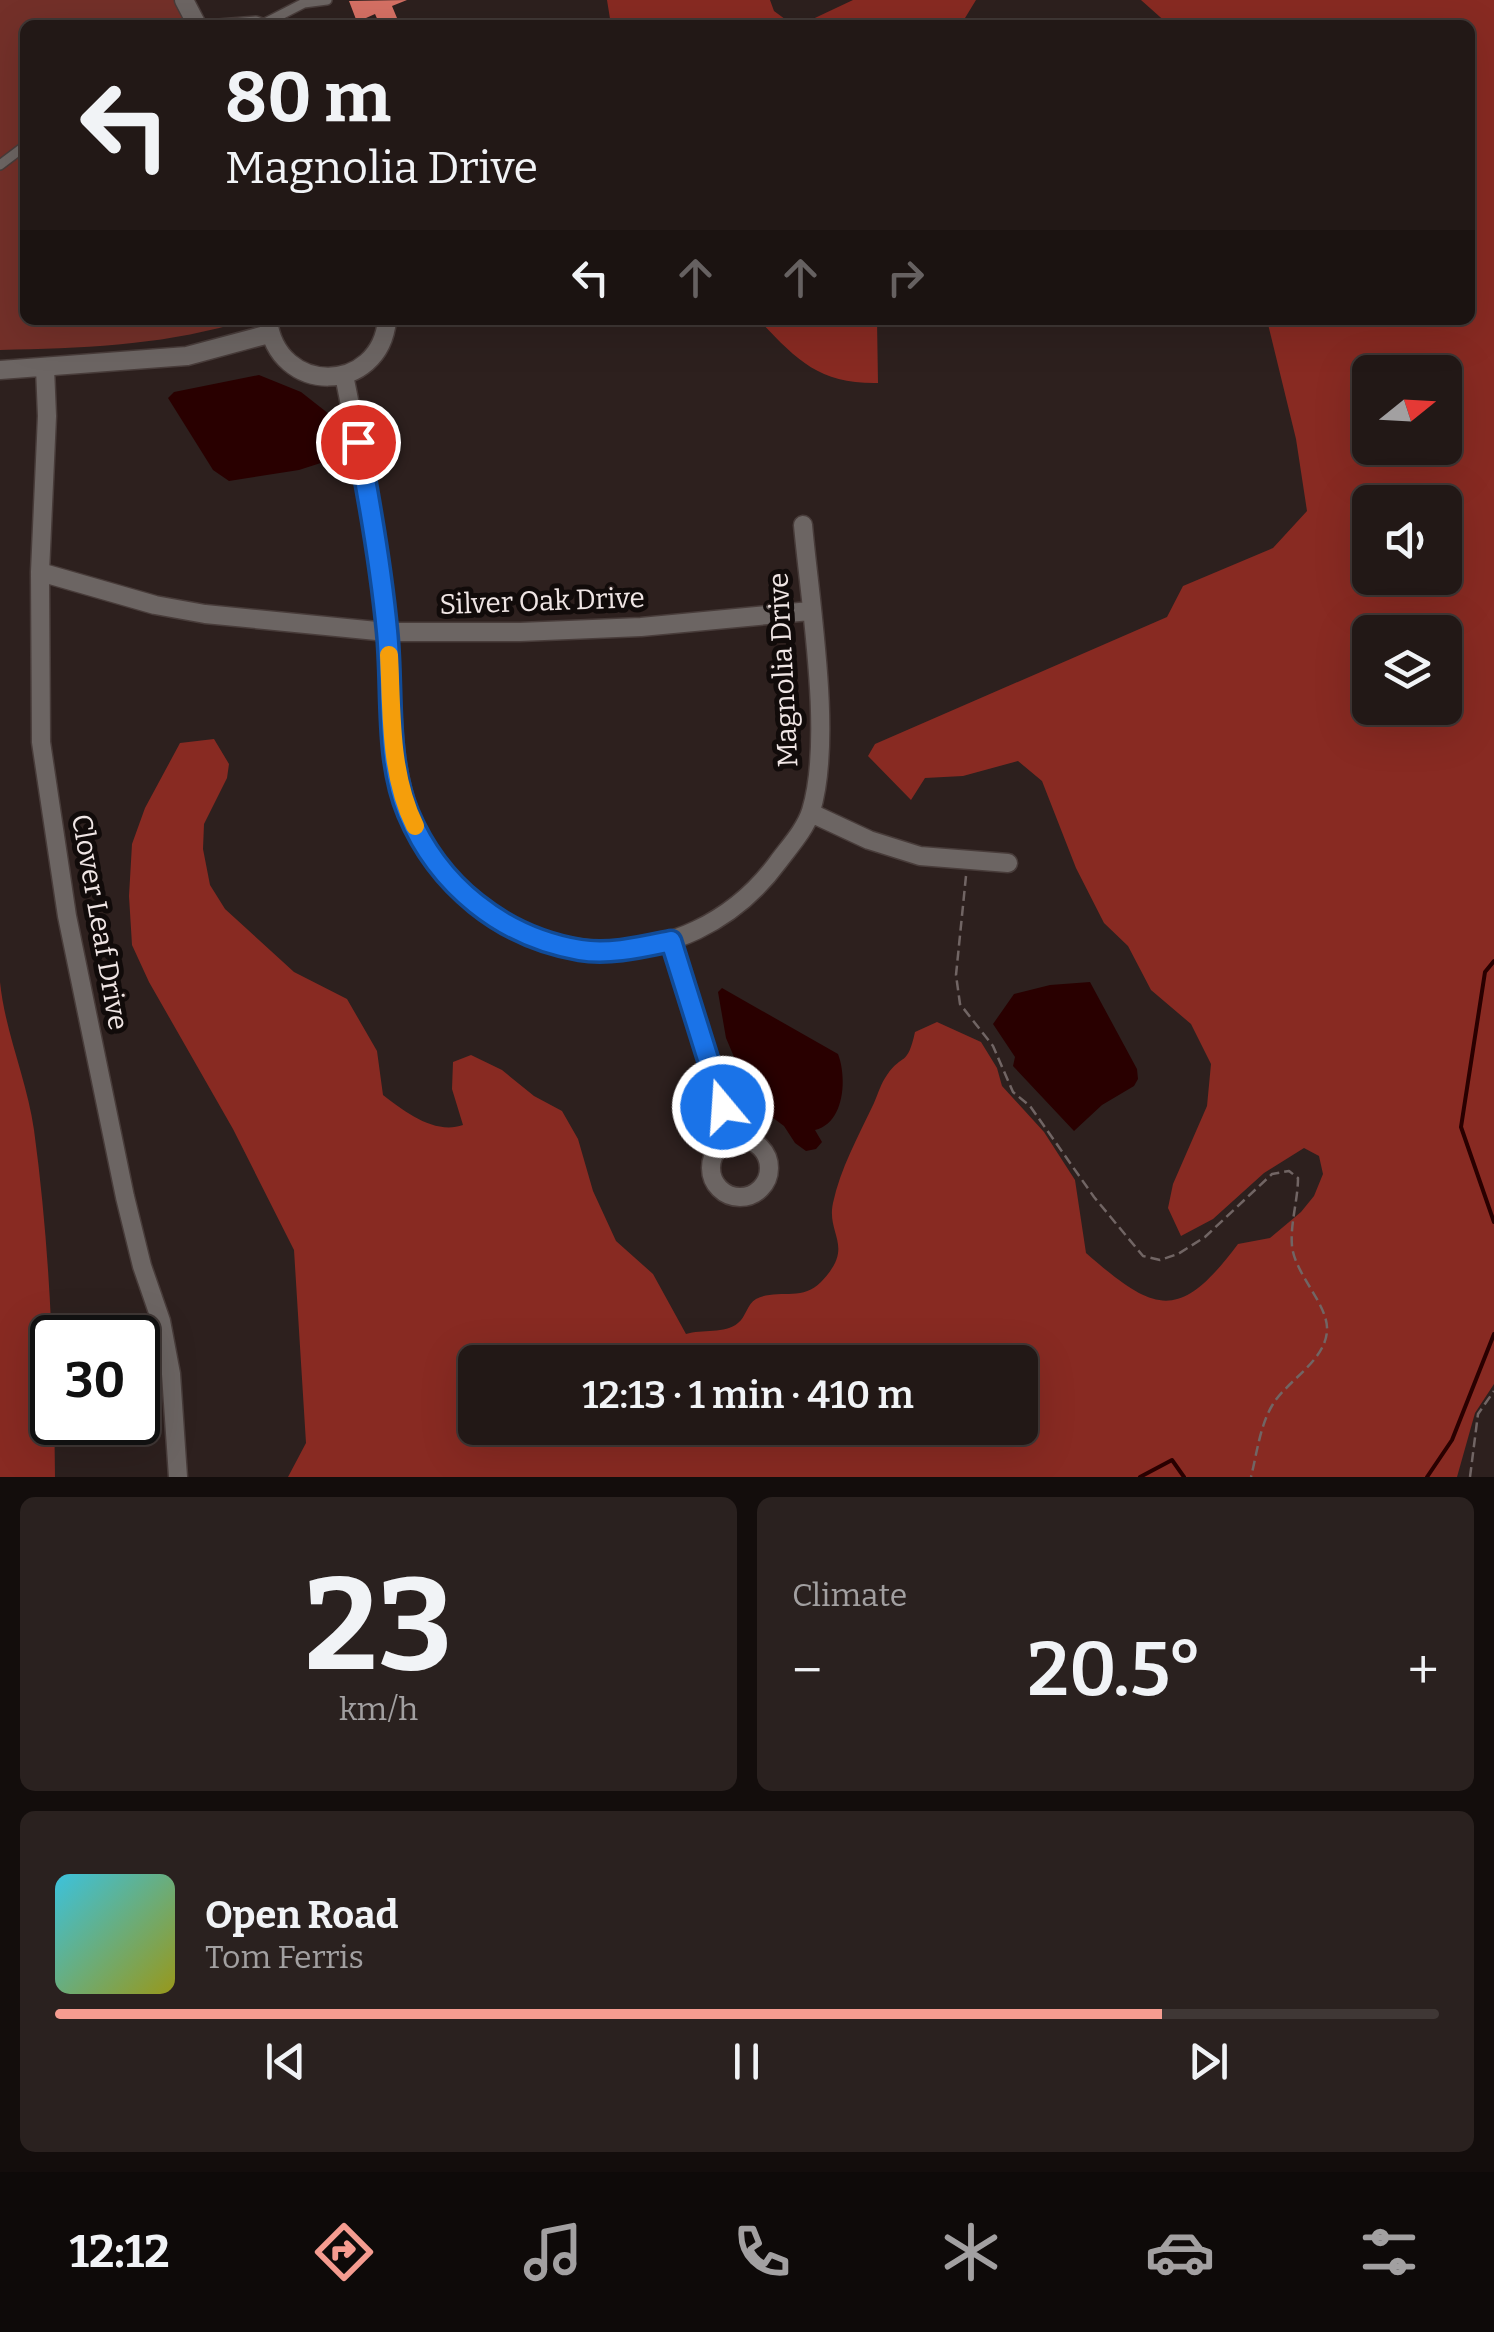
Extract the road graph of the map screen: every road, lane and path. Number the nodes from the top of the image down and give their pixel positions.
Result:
1 (327, 0) edge
2 (274, 20) edge
3 (20, 150) edge
4 (0, 165) edge
5 (385, 325) edge
6 (269, 327) edge
7 (45, 368) junction
8 (0, 370) edge
9 (344, 374) junction
10 (803, 525) dead end
11 (40, 572) junction
12 (810, 611) junction
13 (387, 632) junction
14 (810, 813) junction
15 (968, 860) junction
16 (1008, 863) dead end
17 (671, 941) junction
18 (734, 1140) dead end
19 (1494, 1390) edge
20 (178, 1477) edge
21 (1251, 1477) edge
22 (1470, 1477) edge

1 - 2 lane
3 - 4 lane
5 - 9 street
6 - 7 street
6 - 9 street
7 - 8 street
7 - 11 street, Clover Leaf Drive
9 - 13 street, Magnolia Drive
10 - 12 street, Magnolia Drive
11 - 13 street, Silver Oak Drive
11 - 20 street, Clover Leaf Drive
12 - 13 street, Silver Oak Drive
12 - 14 street, Magnolia Drive
13 - 17 street, Magnolia Drive
14 - 15 street
14 - 17 street, Magnolia Drive
15 - 16 street
15 - 21 path
17 - 18 street
19 - 22 path

